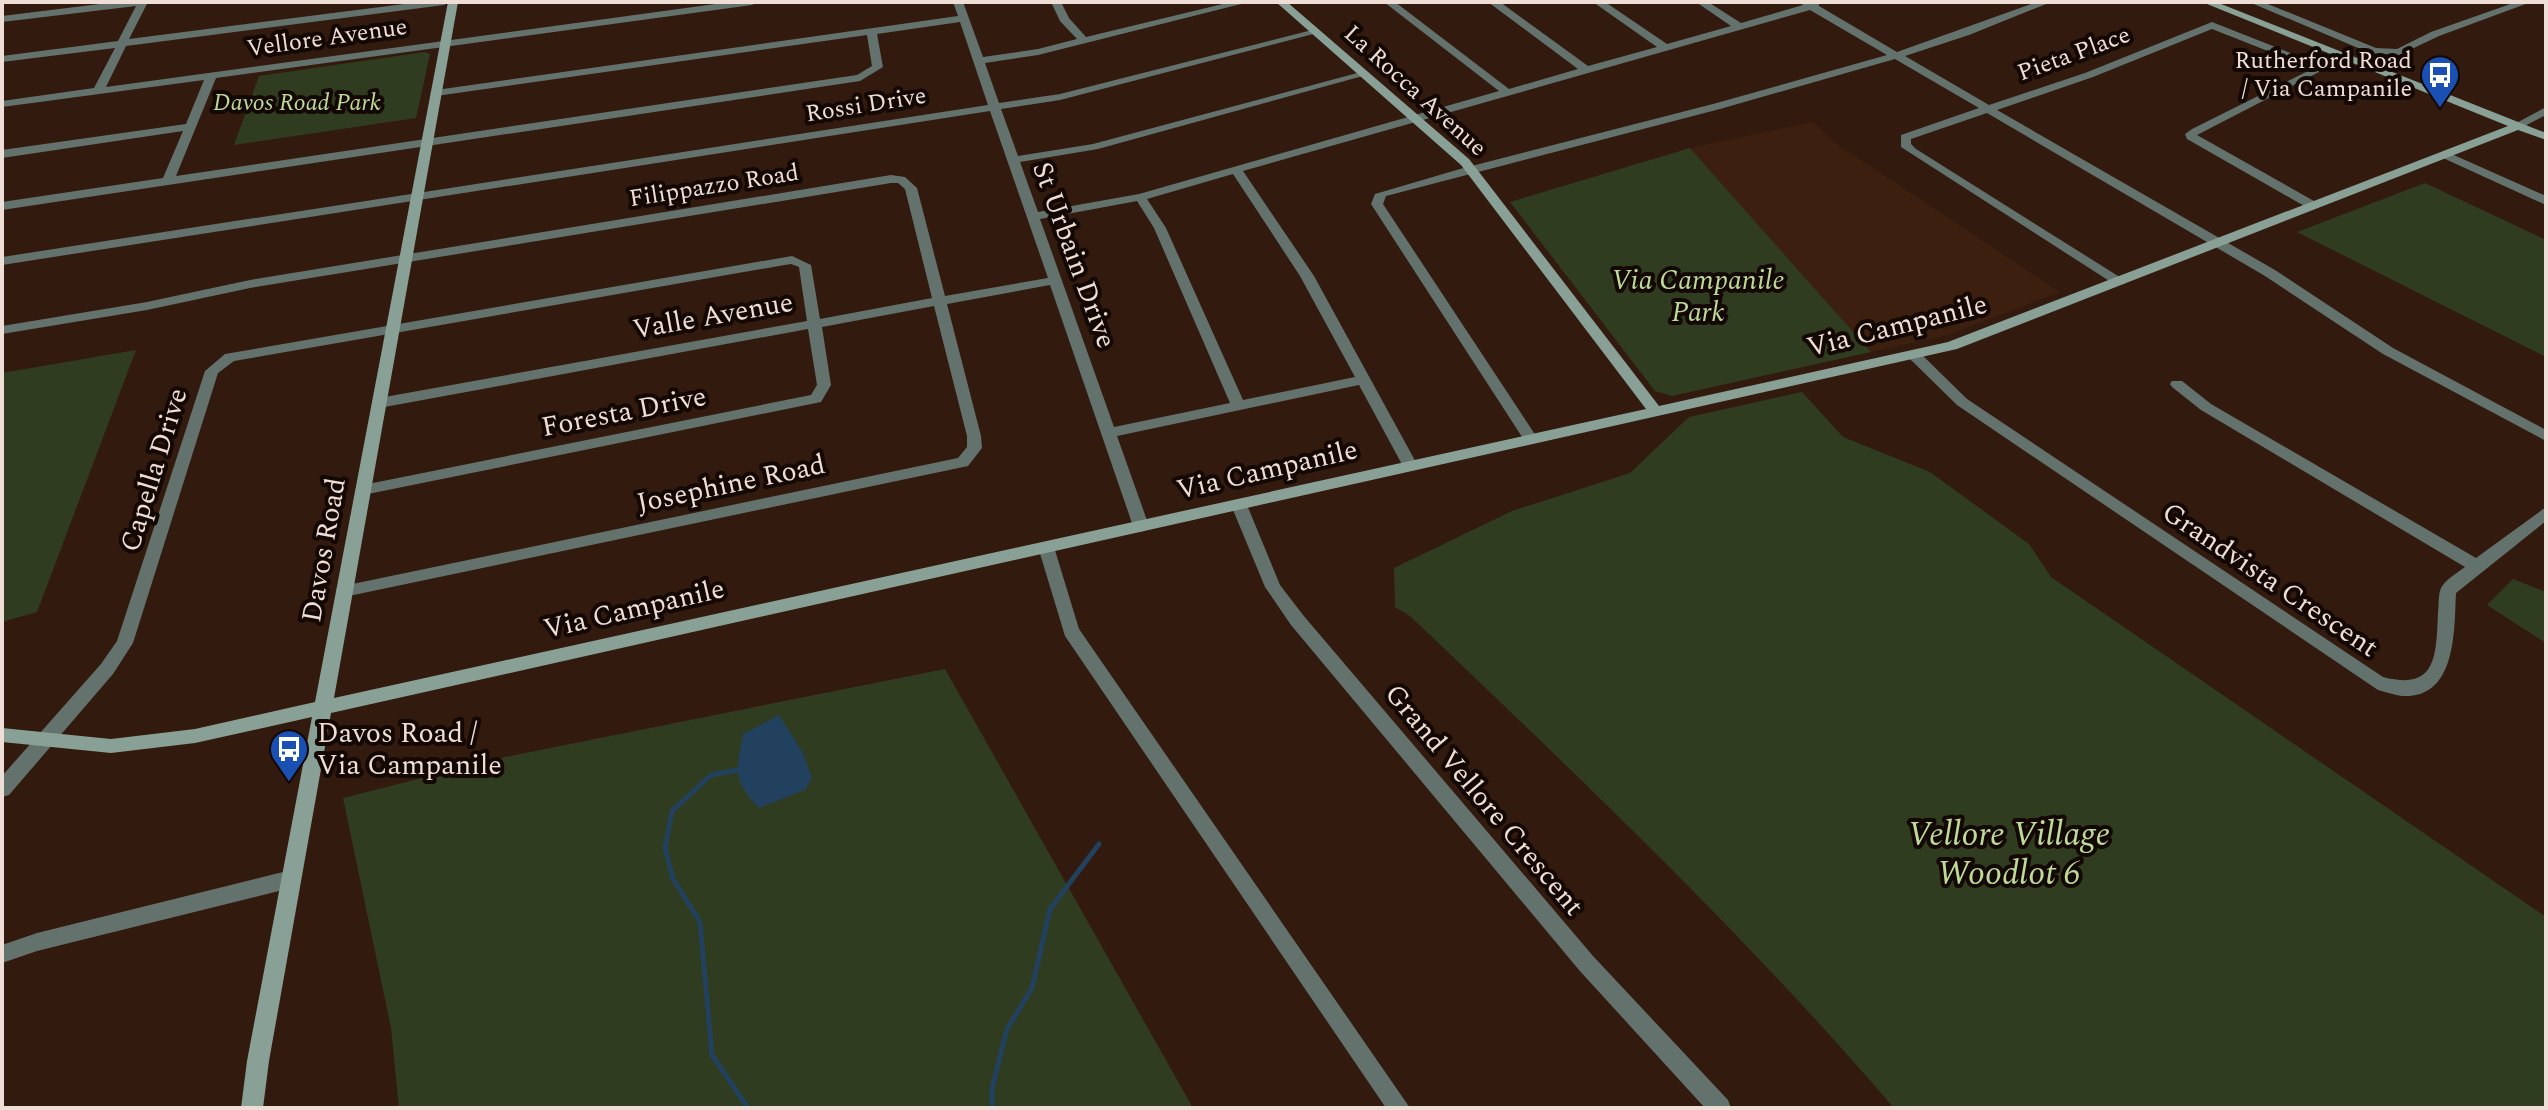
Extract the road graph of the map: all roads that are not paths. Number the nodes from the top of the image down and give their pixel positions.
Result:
1 (142, 2) edge
2 (444, 2) edge
3 (453, 2) edge
4 (752, 2) edge
5 (958, 2) edge
6 (1056, 2) edge
7 (1244, 2) edge
8 (1281, 2) edge
9 (1389, 2) edge
10 (1493, 2) edge
11 (1598, 2) edge
12 (1701, 2) edge
13 (1824, 2) edge
14 (2046, 2) edge
15 (2207, 2) edge
16 (2254, 2) edge
17 (2526, 2) edge
18 (1807, 4) edge
19 (964, 18) junction
20 (2, 19) edge
21 (1739, 26) junction
22 (871, 31) junction
23 (1316, 32) junction
24 (1084, 41) junction
25 (121, 44) junction
26 (445, 44) junction
27 (1664, 47) junction
28 (1894, 55) junction
29 (2, 59) edge
30 (979, 61) junction
31 (1586, 70) junction
32 (1365, 74) junction
33 (211, 76) junction
34 (98, 91) junction
35 (436, 93) junction
36 (1508, 93) junction
37 (2, 104) edge
38 (995, 107) junction
39 (1987, 109) junction
40 (2546, 110) edge
41 (1415, 118) junction
42 (189, 127) junction
43 (2512, 128) junction
44 (2546, 137) edge
45 (427, 143) junction
46 (2546, 147) edge
47 (2, 154) edge
48 (2447, 156) junction
49 (1012, 160) junction
50 (1236, 169) junction
51 (1473, 171) junction
52 (168, 181) junction
53 (417, 197) junction
54 (1140, 197) junction
55 (2546, 201) edge
56 (2310, 204) junction
57 (2, 206) edge
58 (1031, 217) junction
59 (2216, 242) junction
60 (406, 258) junction
61 (2, 261) edge
62 (1056, 280) junction
63 (2119, 281) junction
64 (940, 301) junction
65 (815, 324) junction
66 (394, 328) junction
67 (2, 330) edge
68 (1914, 355) junction
69 (1363, 380) junction
70 (2177, 384) dead end
71 (379, 403) junction
72 (1238, 406) junction
73 (1656, 412) junction
74 (1109, 433) junction
75 (2546, 436) edge
76 (1531, 439) junction
77 (1410, 466) junction
78 (363, 490) junction
79 (1239, 505) junction
80 (2546, 513) edge
81 (1141, 526) junction
82 (1046, 547) junction
83 (2476, 566) junction
84 (344, 591) junction
85 (323, 708) junction
86 (2, 735) edge
87 (45, 740) junction
88 (2, 789) edge
89 (291, 879) junction
90 (2, 954) edge
91 (252, 1108) edge
92 (1399, 1108) edge
93 (1720, 1108) edge

1 - 20 street
1 - 25 street
2 - 25 street
3 - 26 street, Davos Road
4 - 26 street, Vellore Avenue
5 - 19 street, St Urbain Drive
6 - 24 street
7 - 24 street
8 - 23 street, La Rocca Avenue
9 - 36 street
10 - 31 street
11 - 27 street
12 - 21 street
13 - 18 street
14 - 28 street
15 - 43 street
16 - 17 street
18 - 21 street
18 - 28 street
19 - 22 street
19 - 30 street, St Urbain Drive
21 - 27 street
22 - 35 street
22 - 45 street
23 - 32 street, La Rocca Avenue
23 - 38 street, Rossi Drive
24 - 30 street
25 - 29 street
25 - 34 street
26 - 33 street, Vellore Avenue
26 - 35 street, Davos Road
27 - 31 street
28 - 39 street
28 - 51 street
30 - 38 street, St Urbain Drive
31 - 36 street
32 - 41 street, La Rocca Avenue
32 - 49 street
33 - 34 street, Vellore Avenue
33 - 42 street
34 - 37 street, Vellore Avenue
35 - 45 street, Davos Road
36 - 41 street
38 - 49 street, St Urbain Drive
38 - 53 street, Rossi Drive
39 - 56 street, Pieta Place
39 - 59 street
39 - 63 street
40 - 43 street
41 - 50 street
41 - 51 street, La Rocca Avenue
42 - 47 street
42 - 52 street
43 - 44 street
43 - 46 street
43 - 48 street, Via Campanile
45 - 52 street
45 - 53 street, Davos Road
48 - 55 street
48 - 56 street, Via Campanile
49 - 58 street, St Urbain Drive
50 - 54 street
50 - 69 street
51 - 73 street, La Rocca Avenue
51 - 76 street
52 - 57 street
53 - 60 street, Davos Road
53 - 61 street, Rossi Drive
54 - 58 street
54 - 72 street
56 - 59 street, Via Campanile
58 - 62 street, St Urbain Drive
59 - 63 street, Via Campanile
59 - 75 street
60 - 64 street, Filippazzo Road
60 - 66 street, Davos Road
60 - 67 street
62 - 64 street, Valle Avenue
62 - 74 street, St Urbain Drive
63 - 68 street, Via Campanile
64 - 65 street, Valle Avenue
64 - 84 street, Josephine Road
65 - 66 street, Capella Drive
65 - 71 street, Valle Avenue
65 - 78 street, Foresta Drive
66 - 71 street, Davos Road
66 - 87 street, Capella Drive
68 - 73 street, Via Campanile
68 - 83 street, Grandvista Crescent
69 - 72 street
69 - 77 street
70 - 83 street
71 - 78 street, Davos Road
72 - 74 street
73 - 76 street, Via Campanile
74 - 81 street, St Urbain Drive
76 - 77 street, Via Campanile
77 - 79 street, Via Campanile
78 - 84 street, Davos Road
79 - 81 street, Via Campanile
79 - 93 street, Grand Vellore Crescent
80 - 83 street, Grandvista Crescent
81 - 82 street, Via Campanile
82 - 85 street, Via Campanile
82 - 92 street
84 - 85 street, Davos Road
85 - 87 street, Via Campanile
85 - 89 street, Davos Road
86 - 87 street, Via Campanile
87 - 88 street, Capella Drive
89 - 90 street
89 - 91 street, Davos Road

